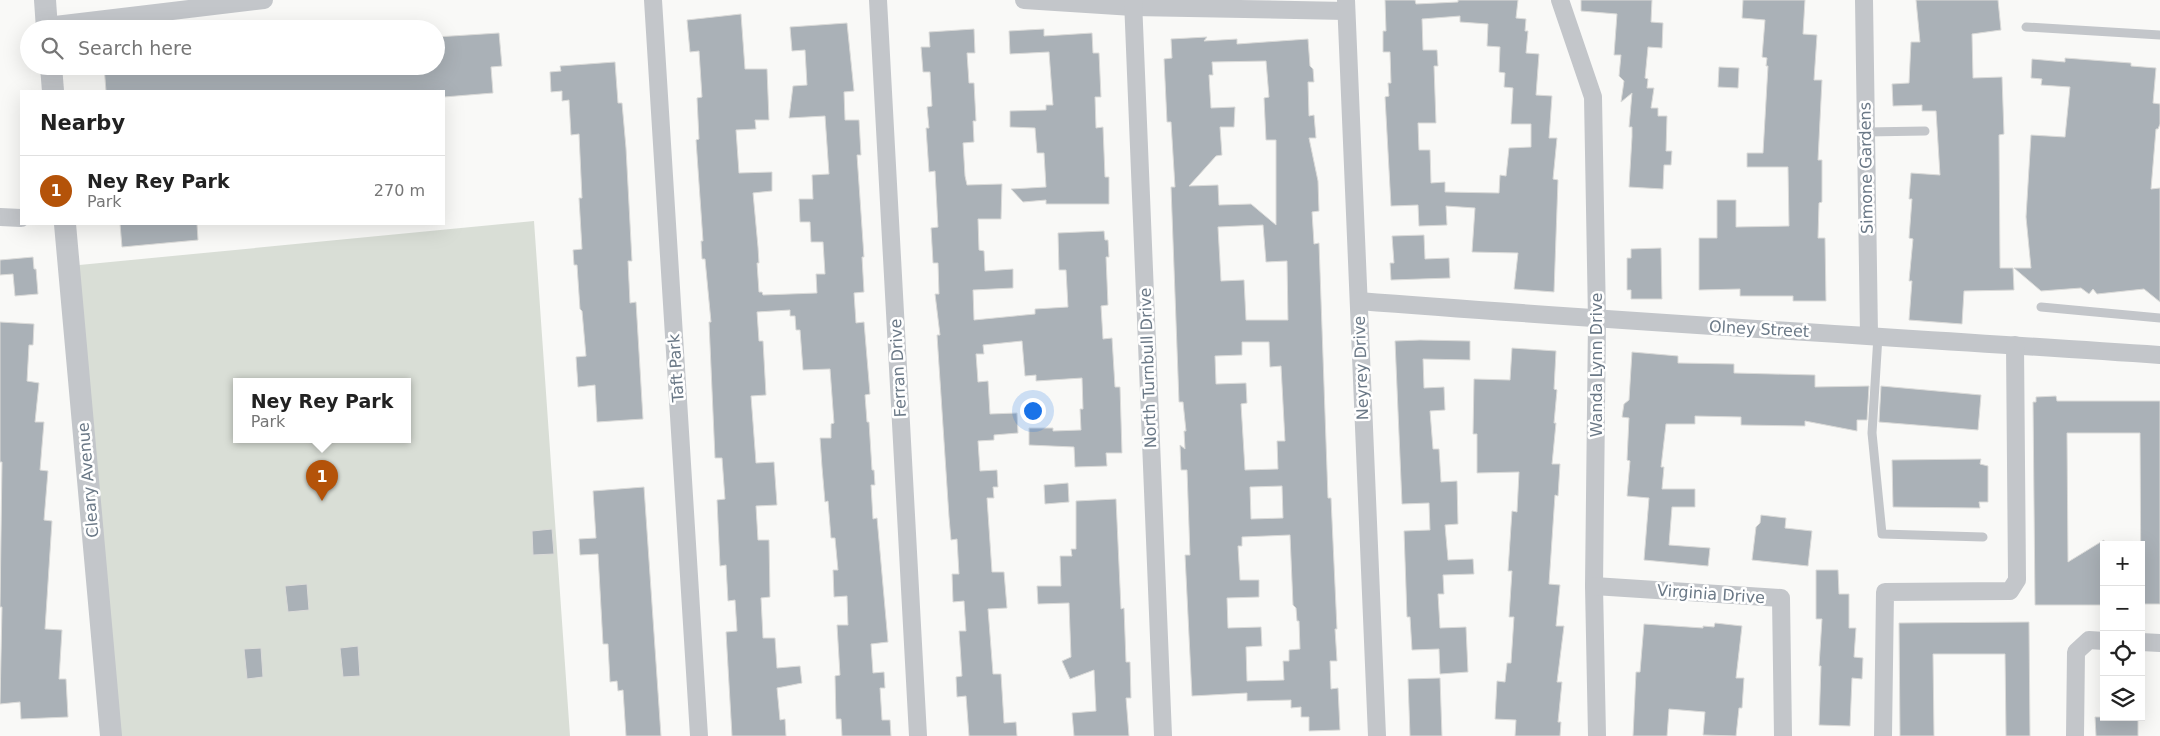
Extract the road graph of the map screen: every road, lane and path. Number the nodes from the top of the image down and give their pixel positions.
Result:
1 (45, 0) edge
2 (264, 0) edge
3 (653, 0) edge
4 (878, 0) edge
5 (1024, 0) edge
6 (1560, 0) edge
7 (1864, 0) edge
8 (230, 2) edge
9 (1133, 4) edge
10 (1346, 6) edge
11 (46, 20) edge
12 (98, 20) edge
13 (2026, 28) dead end
14 (2160, 35) edge
15 (52, 75) edge
16 (53, 90) edge
17 (1925, 131) dead end
18 (1866, 132) junction
19 (0, 217) edge
20 (20, 218) edge
21 (65, 225) edge
22 (1359, 301) junction
23 (2040, 307) dead end
24 (2160, 318) edge
25 (1597, 320) junction
26 (1873, 336) junction
27 (2015, 345) junction
28 (2160, 355) edge
29 (1983, 537) dead end
30 (1594, 586) junction
31 (2100, 641) edge
32 (2145, 642) edge
33 (2160, 642) edge
34 (111, 736) edge
35 (699, 736) edge
36 (918, 736) edge
37 (1163, 736) edge
38 (1377, 736) edge
39 (1597, 736) edge
40 (1783, 736) edge
41 (1884, 736) edge
42 (2075, 736) edge

1 - 11 street
2 - 8 street
3 - 35 street, Taft Park
4 - 36 street, Ferran Drive
5 - 9 street
6 - 25 street, Wanda Lynn Drive
7 - 18 street, Simone Gardens
8 - 12 street
9 - 10 street
9 - 37 street, North Turnbull Drive
10 - 22 street, Neyrey Drive
13 - 14 lane
15 - 16 street
17 - 18 lane
18 - 26 street, Simone Gardens
19 - 20 street
21 - 34 street, Cleary Avenue
22 - 25 street, Olney Street
22 - 38 street, Neyrey Drive
23 - 24 lane
25 - 26 street, Olney Street
25 - 30 street, Wanda Lynn Drive
26 - 27 street, Olney Street
26 - 29 lane
27 - 28 street, Olney Street
27 - 41 street
30 - 39 street, Wanda Lynn Drive
30 - 40 street, Virginia Drive
31 - 42 street
32 - 33 street

